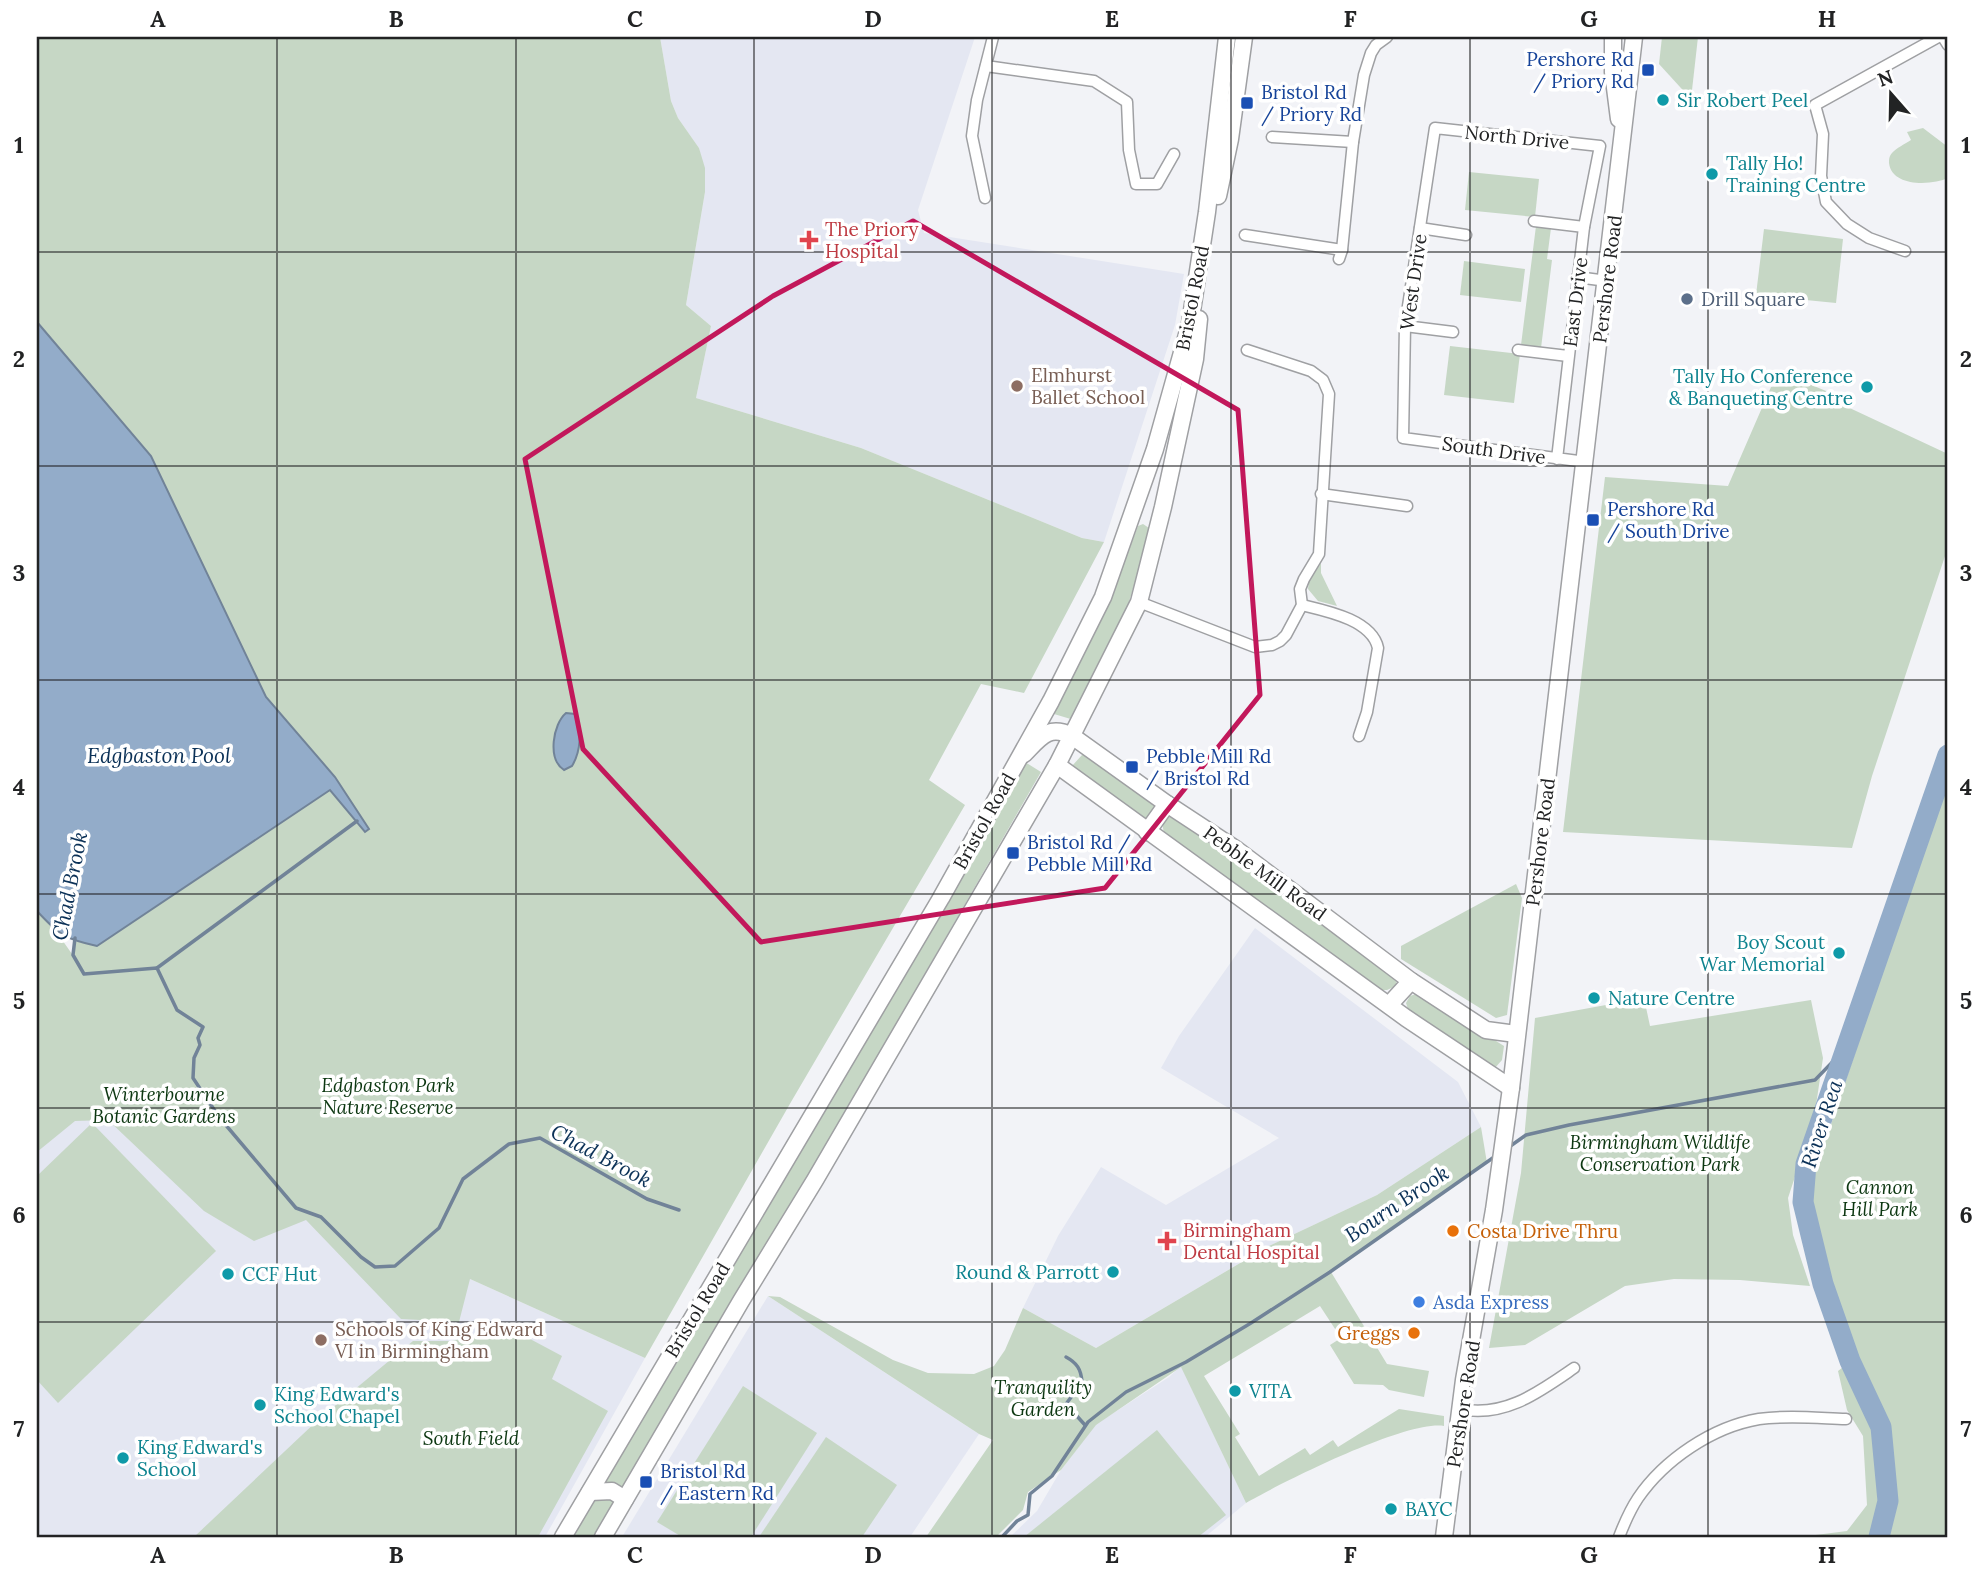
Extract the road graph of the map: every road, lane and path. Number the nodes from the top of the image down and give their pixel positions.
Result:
1 (993, 37) edge
2 (1227, 37) edge
3 (1244, 37) edge
4 (1387, 37) edge
5 (1613, 37) edge
6 (1634, 37) edge
7 (1938, 37) edge
8 (1943, 37) edge
9 (1948, 45) edge
10 (986, 66) junction
11 (1435, 128) joint
12 (1272, 136) dead end
13 (1353, 142) junction
14 (1600, 146) joint
15 (1623, 146) junction
16 (1174, 154) dead end
17 (985, 198) dead end
18 (1534, 221) dead end
19 (1584, 227) junction
20 (1420, 228) junction
21 (1244, 234) dead end
22 (1466, 235) dead end
23 (1905, 251) dead end
24 (1577, 277) junction
25 (1607, 281) junction
26 (1405, 326) junction
27 (1452, 332) dead end
28 (1247, 350) dead end
29 (1518, 351) dead end
30 (1568, 356) junction
31 (1403, 438) joint
32 (1557, 459) junction
33 (1586, 462) junction
34 (1321, 494) junction
35 (1407, 506) dead end
36 (1139, 602) junction
37 (1302, 605) junction
38 (1072, 736) junction
39 (1359, 736) dead end
40 (1020, 758) junction
41 (1057, 765) junction
42 (1167, 804) junction
43 (1147, 832) junction
44 (1411, 981) junction
45 (1389, 1005) junction
46 (1516, 1034) junction
47 (1511, 1088) junction
48 (1574, 1368) dead end
49 (1460, 1409) junction
50 (1846, 1419) dead end
51 (590, 1492) junction
52 (625, 1499) junction
53 (563, 1537) edge
54 (603, 1537) edge
55 (1444, 1537) edge
56 (1619, 1537) edge

1 - 10 street
2 - 40 main road, Bristol Road
3 - 36 main road, Bristol Road
4 - 13 street
5 - 15 main road, Pershore Road
6 - 15 main road, Pershore Road
7 - 23 street
8 - 9 street
10 - 16 street
10 - 17 street
11 - 14 street, North Drive
11 - 20 street, West Drive
12 - 13 street
13 - 21 street
14 - 19 street, East Drive
15 - 25 main road, Pershore Road
18 - 19 street
19 - 24 street, East Drive
20 - 22 street
20 - 26 street, West Drive
24 - 25 street
24 - 30 street, East Drive
25 - 33 main road, Pershore Road
26 - 27 street
26 - 31 street, West Drive
28 - 34 street
29 - 30 street
30 - 32 street, East Drive
31 - 32 street, South Drive
32 - 33 street, South Drive
33 - 46 main road, Pershore Road
34 - 35 street
34 - 37 street
36 - 37 street
36 - 38 main road, Bristol Road
37 - 39 street
38 - 40 main road
38 - 41 main road, Bristol Road
38 - 42 main road, Pebble Mill Road
40 - 51 main road, Bristol Road
41 - 43 main road, Pebble Mill Road
41 - 52 main road, Bristol Road
42 - 43 main road
42 - 44 main road, Pebble Mill Road
43 - 45 main road, Pebble Mill Road
44 - 45 main road
44 - 46 main road, Pebble Mill Road
45 - 47 main road, Pebble Mill Road
46 - 47 main road, Pershore Road
47 - 49 main road, Pershore Road
48 - 49 street
49 - 55 main road, Pershore Road
50 - 56 street
51 - 52 main road
51 - 53 main road, Bristol Road
52 - 54 main road, Bristol Road

